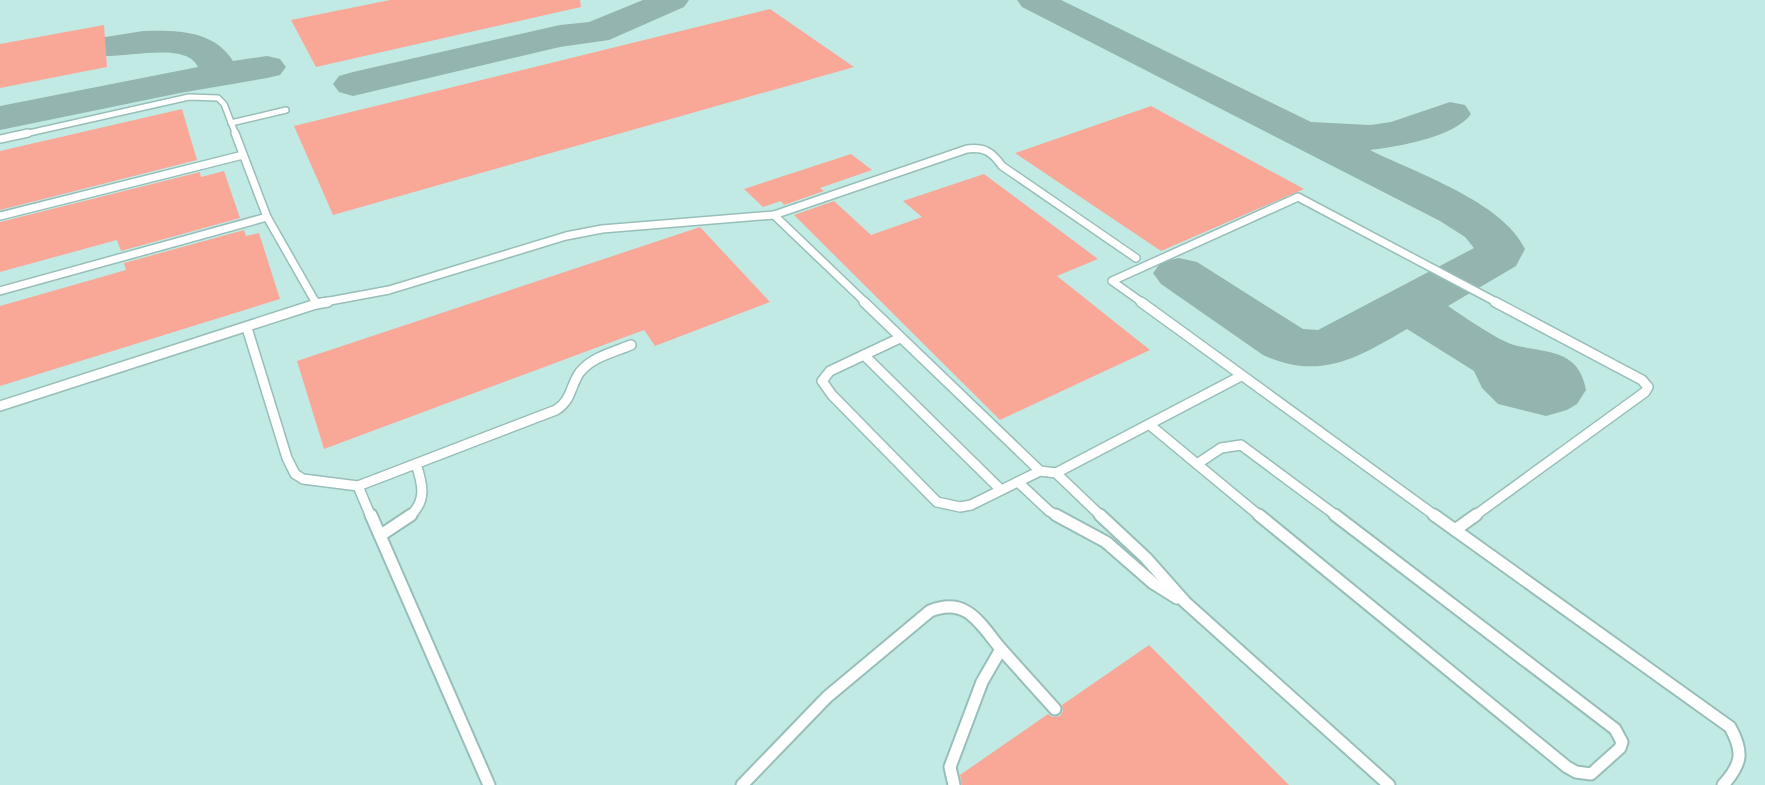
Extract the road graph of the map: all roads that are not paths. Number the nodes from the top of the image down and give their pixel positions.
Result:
1 (286, 110) dead end
2 (231, 123) junction
3 (0, 139) edge
4 (243, 155) junction
5 (774, 215) junction
6 (0, 216) edge
7 (267, 217) junction
8 (1136, 258) dead end
9 (0, 291) edge
10 (316, 304) junction
11 (247, 328) junction
12 (900, 338) junction
13 (631, 345) dead end
14 (864, 355) junction
15 (1241, 376) junction
16 (0, 406) edge
17 (1150, 425) junction
18 (416, 464) junction
19 (1197, 464) junction
20 (1040, 471) junction
21 (1056, 473) junction
22 (1018, 482) junction
23 (358, 486) junction
24 (1001, 490) junction
25 (1455, 530) junction
26 (381, 535) junction
27 (1185, 602) junction
28 (1001, 649) junction
29 (1055, 709) dead end
30 (489, 785) edge
31 (741, 785) edge
32 (954, 785) edge
33 (1389, 785) edge
34 (1723, 785) edge

1 - 2 lane
2 - 3 lane
2 - 4 lane
4 - 6 lane
4 - 7 lane
5 - 8 lane
5 - 10 lane
5 - 12 lane
7 - 9 lane
7 - 10 lane
10 - 11 lane
11 - 16 lane
11 - 23 lane
12 - 14 lane
12 - 20 lane
13 - 18 lane
14 - 24 lane
14 - 24 lane
15 - 17 lane
15 - 25 lane
15 - 25 lane
17 - 19 lane
17 - 21 lane
18 - 23 lane
18 - 26 lane
19 - 19 lane
20 - 21 lane
20 - 22 lane
21 - 27 lane
22 - 24 lane
22 - 27 lane
23 - 26 lane
25 - 34 lane
26 - 30 lane
27 - 33 lane
28 - 29 lane
28 - 31 lane
28 - 32 lane

